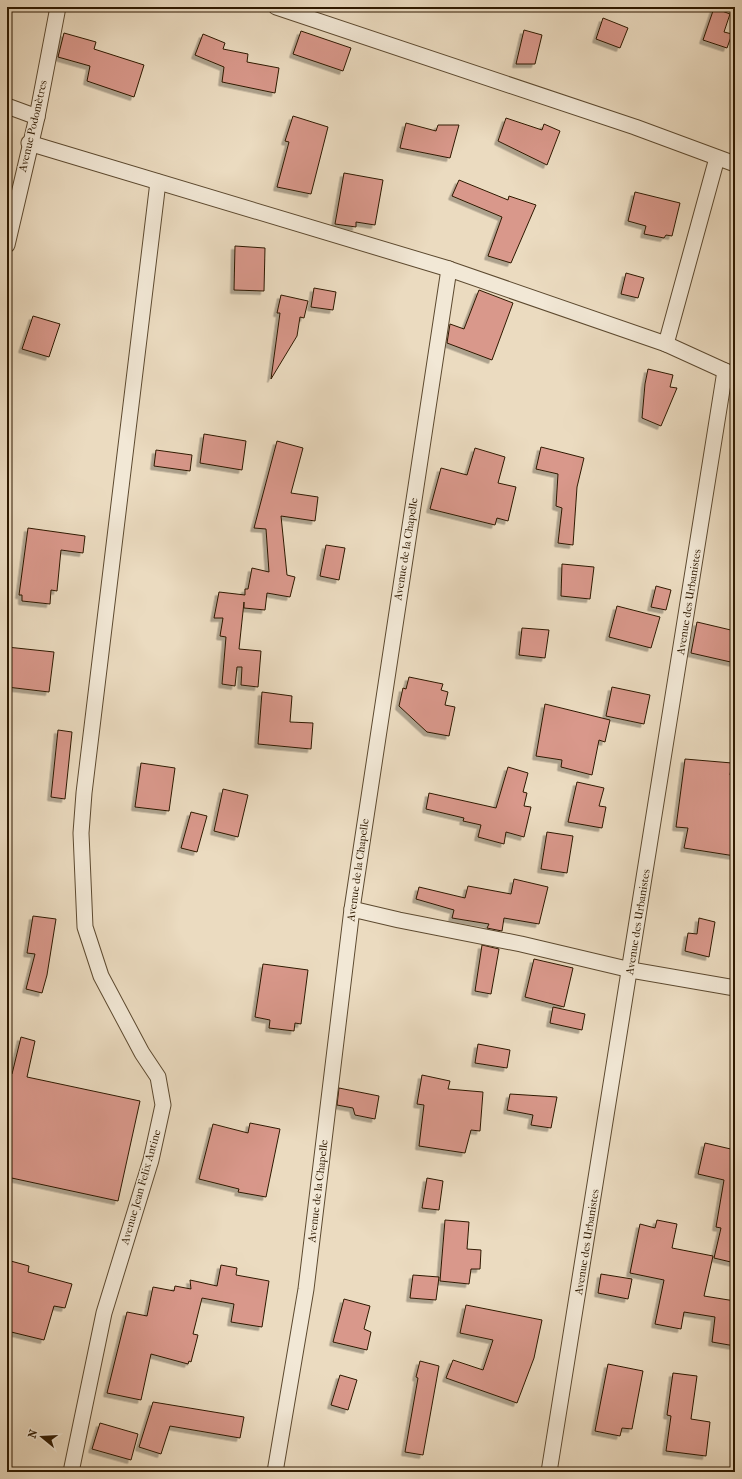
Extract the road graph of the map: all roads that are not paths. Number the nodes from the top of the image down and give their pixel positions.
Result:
1 (58, 7) edge
2 (276, 7) edge
3 (7, 106) edge
4 (37, 117) junction
5 (29, 143) junction
6 (718, 158) junction
7 (735, 164) edge
8 (158, 182) junction
9 (7, 245) edge
10 (448, 269) junction
11 (666, 344) junction
12 (730, 373) edge
13 (352, 909) junction
14 (631, 970) junction
15 (735, 988) edge
16 (71, 1472) edge
17 (275, 1472) edge
18 (549, 1472) edge

1 - 4 street, Avenue Podomètres
2 - 6 street
3 - 4 street
4 - 5 street, Avenue Podomètres
5 - 8 street
5 - 9 street, Avenue Podomètres
6 - 7 street
6 - 11 street
8 - 10 street
8 - 16 street, Avenue Jean Felix Antine
10 - 11 street
10 - 13 street, Avenue de la Chapelle
11 - 12 street
12 - 14 street, Avenue des Urbanistes
13 - 14 street
13 - 17 street, Avenue de la Chapelle
14 - 15 street
14 - 18 street, Avenue des Urbanistes

